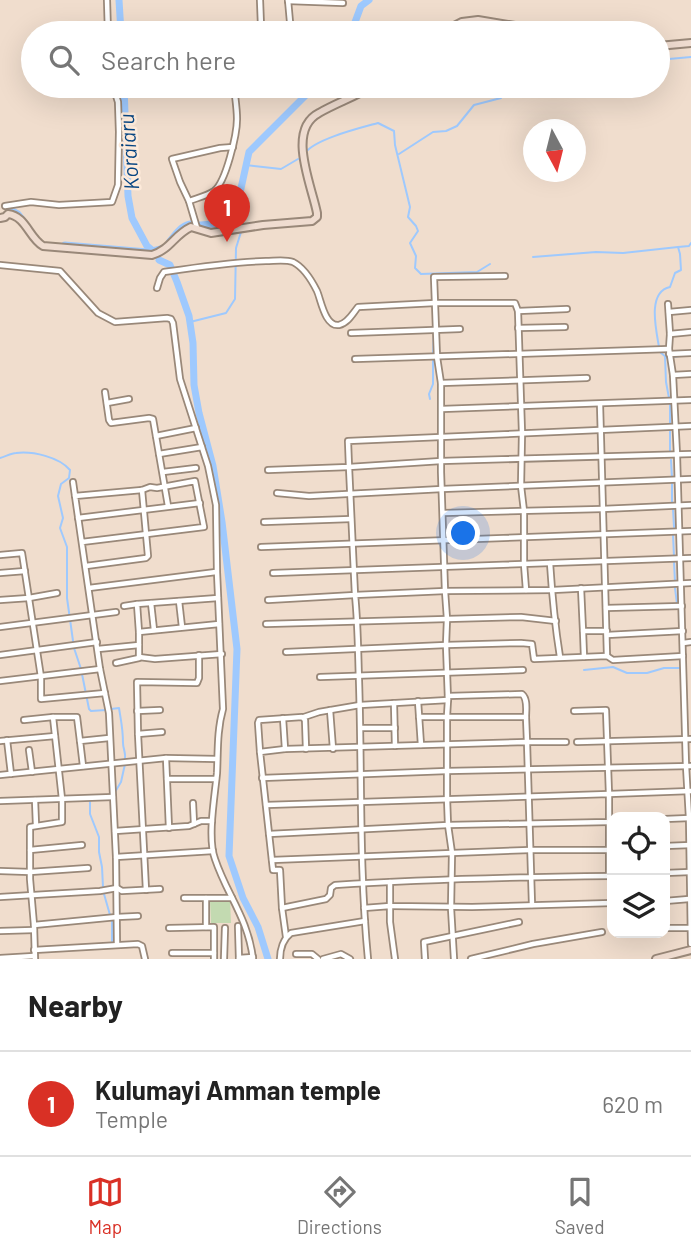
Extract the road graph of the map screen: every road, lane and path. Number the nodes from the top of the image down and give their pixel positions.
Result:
1 (107, 0) edge
2 (260, 0) edge
3 (288, 1) edge
4 (343, 3) dead end
5 (108, 21) edge
6 (261, 21) edge
7 (290, 21) edge
8 (691, 43) edge
9 (670, 45) edge
10 (117, 98) edge
11 (235, 98) edge
12 (351, 98) edge
13 (233, 147) junction
14 (189, 201) junction
15 (3, 205) edge
16 (3, 216) edge
17 (197, 228) junction
18 (0, 265) edge
19 (505, 276) dead end
20 (157, 288) dead end
21 (435, 303) junction
22 (668, 304) dead end
23 (567, 309) dead end
24 (691, 310) edge
25 (518, 311) junction
26 (669, 312) junction
27 (565, 327) dead end
28 (518, 328) junction
29 (460, 329) dead end
30 (436, 330) junction
31 (691, 332) edge
32 (351, 333) dead end
33 (670, 334) junction
34 (669, 352) junction
35 (519, 353) junction
36 (691, 353) edge
37 (437, 357) junction
38 (355, 359) dead end
39 (691, 374) edge
40 (673, 375) junction
41 (587, 379) dead end
42 (520, 380) junction
43 (441, 383) junction
44 (105, 392) dead end
45 (129, 399) dead end
46 (674, 400) junction
47 (691, 400) edge
48 (107, 403) junction
49 (600, 404) junction
50 (521, 406) junction
51 (442, 409) junction
52 (691, 426) edge
53 (675, 427) junction
54 (196, 428) junction
55 (601, 431) junction
56 (522, 433) junction
57 (156, 436) junction
58 (441, 436) junction
59 (202, 447) junction
60 (159, 454) junction
61 (691, 454) edge
62 (677, 455) junction
63 (601, 456) junction
64 (521, 459) junction
65 (441, 461) junction
66 (349, 467) junction
67 (196, 468) dead end
68 (268, 470) dead end
69 (163, 472) junction
70 (691, 479) edge
71 (678, 480) junction
72 (73, 482) dead end
73 (601, 482) junction
74 (165, 486) junction
75 (521, 486) junction
76 (442, 489) junction
77 (142, 490) junction
78 (350, 493) junction
79 (277, 494) dead end
80 (75, 496) junction
81 (200, 503) junction
82 (691, 505) edge
83 (168, 506) junction
84 (678, 506) junction
85 (602, 509) junction
86 (143, 510) junction
87 (524, 511) junction
88 (443, 513) junction
89 (78, 518) junction
90 (351, 519) junction
91 (264, 522) dead end
92 (691, 531) edge
93 (679, 532) junction
94 (147, 534) junction
95 (603, 535) junction
96 (524, 537) junction
97 (443, 540) junction
98 (82, 542) junction
99 (353, 545) junction
100 (261, 547) dead end
101 (0, 555) edge
102 (679, 558) junction
103 (691, 558) edge
104 (606, 560) junction
105 (551, 563) junction
106 (524, 564) junction
107 (86, 566) junction
108 (444, 566) junction
109 (353, 570) junction
110 (25, 571) junction
111 (217, 572) junction
112 (0, 573) edge
113 (273, 573) dead end
114 (691, 583) edge
115 (681, 584) junction
116 (606, 587) junction
117 (89, 588) junction
118 (581, 588) junction
119 (526, 590) junction
120 (553, 590) junction
121 (445, 591) junction
122 (57, 593) dead end
123 (355, 595) junction
124 (29, 598) junction
125 (218, 598) junction
126 (0, 600) edge
127 (268, 600) dead end
128 (179, 601) junction
129 (151, 603) junction
130 (137, 604) junction
131 (124, 606) dead end
132 (682, 606) junction
133 (606, 607) junction
134 (116, 612) dead end
135 (93, 616) junction
136 (691, 616) edge
137 (682, 617) junction
138 (447, 619) junction
139 (556, 621) junction
140 (357, 622) junction
141 (33, 624) junction
142 (219, 624) junction
143 (266, 624) dead end
144 (0, 627) edge
145 (182, 627) junction
146 (154, 630) junction
147 (583, 631) junction
148 (683, 631) junction
149 (139, 632) junction
150 (607, 633) junction
151 (97, 642) junction
152 (691, 642) edge
153 (683, 643) junction
154 (139, 645) junction
155 (446, 645) junction
156 (98, 649) junction
157 (358, 649) junction
158 (37, 650) junction
159 (286, 652) dead end
160 (0, 654) edge
161 (222, 654) junction
162 (199, 655) junction
163 (607, 656) junction
164 (683, 656) junction
165 (139, 657) junction
166 (560, 657) junction
167 (584, 657) junction
168 (116, 663) dead end
169 (100, 669) junction
170 (523, 670) dead end
171 (447, 672) junction
172 (359, 676) junction
173 (40, 677) junction
174 (320, 677) dead end
175 (0, 681) edge
176 (106, 693) junction
177 (448, 698) junction
178 (418, 701) junction
179 (394, 703) junction
180 (360, 705) junction
181 (160, 710) dead end
182 (330, 710) junction
183 (137, 711) junction
184 (574, 711) dead end
185 (446, 716) junction
186 (53, 717) junction
187 (304, 717) junction
188 (419, 717) junction
189 (526, 717) junction
190 (283, 718) junction
191 (24, 720) dead end
192 (361, 728) junction
193 (395, 728) junction
194 (162, 732) dead end
195 (138, 734) junction
196 (55, 736) junction
197 (109, 738) junction
198 (688, 739) edge
199 (7, 740) junction
200 (0, 741) edge
201 (80, 741) junction
202 (527, 742) junction
203 (566, 742) dead end
204 (577, 742) dead end
205 (606, 742) junction
206 (447, 744) junction
207 (421, 745) junction
208 (395, 746) junction
209 (361, 748) junction
210 (285, 749) junction
211 (306, 749) junction
212 (333, 749) junction
213 (29, 750) dead end
214 (260, 752) junction
215 (166, 758) junction
216 (217, 759) junction
217 (139, 761) junction
218 (111, 764) junction
219 (83, 766) junction
220 (688, 766) edge
221 (607, 768) junction
222 (58, 769) junction
223 (528, 769) junction
224 (447, 771) junction
225 (32, 772) junction
226 (11, 774) junction
227 (361, 774) junction
228 (0, 775) edge
229 (262, 778) junction
230 (167, 779) junction
231 (216, 779) junction
232 (689, 791) edge
233 (609, 794) junction
234 (530, 796) junction
235 (113, 797) junction
236 (447, 798) junction
237 (62, 799) junction
238 (35, 800) junction
239 (0, 801) edge
240 (361, 801) junction
241 (193, 803) dead end
242 (266, 805) junction
243 (609, 812) edge
244 (690, 818) edge
245 (670, 819) edge
246 (212, 821) junction
247 (607, 822) edge
248 (530, 823) junction
249 (194, 824) junction
250 (36, 825) junction
251 (448, 825) junction
252 (169, 828) junction
253 (143, 829) junction
254 (362, 830) junction
255 (115, 831) junction
256 (269, 834) junction
257 (82, 845) dead end
258 (690, 845) edge
259 (670, 846) edge
260 (607, 849) edge
261 (30, 850) junction
262 (530, 850) junction
263 (213, 851) junction
264 (452, 853) junction
265 (143, 855) junction
266 (363, 856) junction
267 (116, 857) junction
268 (272, 860) junction
269 (88, 868) dead end
270 (0, 871) edge
271 (30, 872) junction
272 (690, 872) edge
273 (670, 873) edge
274 (607, 876) edge
275 (531, 878) junction
276 (452, 880) junction
277 (390, 882) junction
278 (362, 883) junction
279 (117, 888) junction
280 (160, 888) dead end
281 (146, 890) junction
282 (30, 895) junction
283 (0, 897) edge
284 (184, 898) dead end
285 (206, 898) junction
286 (233, 898) junction
287 (689, 899) edge
288 (670, 901) edge
289 (607, 903) edge
290 (532, 905) junction
291 (390, 906) junction
292 (282, 908) junction
293 (364, 908) junction
294 (451, 908) junction
295 (138, 916) dead end
296 (117, 917) junction
297 (365, 921) junction
298 (519, 922) dead end
299 (238, 926) dead end
300 (206, 927) junction
301 (34, 928) junction
302 (169, 928) dead end
303 (225, 928) dead end
304 (670, 928) edge
305 (690, 928) edge
306 (0, 930) edge
307 (602, 932) dead end
308 (452, 936) junction
309 (286, 937) junction
310 (117, 944) junction
311 (691, 944) edge
312 (691, 950) edge
313 (172, 953) dead end
314 (296, 954) dead end
315 (34, 955) edge
316 (214, 956) edge
317 (681, 956) edge
318 (0, 958) edge
319 (239, 958) edge
320 (253, 958) edge
321 (145, 959) edge
322 (224, 959) edge
323 (280, 959) edge
324 (317, 959) edge
325 (323, 959) edge
326 (350, 959) edge
327 (369, 959) edge
328 (395, 959) edge
329 (425, 959) edge
330 (454, 959) edge
331 (471, 959) edge
332 (656, 959) edge

1 - 5 street
2 - 6 street
3 - 4 street
3 - 7 street
8 - 9 street
10 - 15 street
11 - 13 street
12 - 17 street
13 - 14 street
13 - 14 street
14 - 17 street
15 - 16 street
16 - 17 street
18 - 54 street
19 - 21 street
20 - 21 street
21 - 25 street
21 - 30 street
22 - 26 street
23 - 25 street
24 - 26 street
25 - 28 street
26 - 33 street
27 - 28 street
28 - 35 street
29 - 30 street
30 - 32 street
30 - 37 street
31 - 33 street
33 - 34 street
34 - 35 street
34 - 36 street
34 - 40 street
35 - 37 street
35 - 42 street
37 - 38 street
37 - 43 street
39 - 40 street
40 - 46 street
41 - 42 street
42 - 43 street
42 - 50 street
43 - 51 street
44 - 48 street
45 - 48 street
46 - 47 street
46 - 49 street
46 - 53 street
48 - 57 street
49 - 50 street
49 - 55 street
50 - 51 street
50 - 56 street
51 - 58 street
52 - 53 street
53 - 55 street
53 - 62 street
54 - 57 street
54 - 59 street
55 - 56 street
55 - 63 street
56 - 58 street
56 - 64 street
57 - 60 street
58 - 65 street
58 - 66 street
59 - 60 street
59 - 111 street
60 - 69 street
61 - 62 street
62 - 63 street
62 - 71 street
63 - 64 street
63 - 73 street
64 - 65 street
64 - 75 street
65 - 66 street
65 - 76 street
66 - 68 street
66 - 78 street
67 - 69 street
69 - 74 street
70 - 71 street
71 - 73 street
71 - 84 street
72 - 80 street
73 - 75 street
73 - 85 street
74 - 77 street
74 - 81 street
74 - 83 street
75 - 76 street
75 - 87 street
76 - 78 street
76 - 88 street
77 - 80 street
77 - 86 street
78 - 79 street
78 - 90 street
80 - 89 street
81 - 83 street
81 - 94 street
82 - 84 street
83 - 86 street
84 - 85 street
84 - 93 street
85 - 87 street
85 - 95 street
86 - 89 street
86 - 94 street
87 - 88 street
87 - 96 street
88 - 97 street
89 - 98 street
90 - 91 street
90 - 99 street
92 - 93 street
93 - 95 street
93 - 102 street
94 - 98 street
94 - 107 street
95 - 96 street
95 - 104 street
96 - 97 street
96 - 106 street
97 - 99 street
97 - 108 street
98 - 107 street
99 - 100 street
99 - 109 street
101 - 110 street
102 - 103 street
102 - 104 street
102 - 115 street
104 - 105 street
104 - 116 street
105 - 106 street
105 - 120 street
106 - 108 street
106 - 119 street
107 - 117 street
108 - 109 street
108 - 121 street
109 - 113 street
109 - 123 street
110 - 112 street
110 - 124 street
111 - 117 street
111 - 125 street
114 - 115 street
115 - 116 street
115 - 132 street
116 - 118 street
116 - 133 street
117 - 135 street
118 - 120 street
118 - 147 street
119 - 120 street
119 - 121 street
120 - 139 street
121 - 123 street
121 - 138 street
122 - 124 street
123 - 127 street
123 - 140 street
124 - 126 street
124 - 141 street
125 - 128 street
125 - 142 street
128 - 129 street
128 - 145 street
129 - 130 street
129 - 146 street
130 - 131 street
130 - 149 street
132 - 133 street
132 - 137 street
133 - 150 street
134 - 135 street
135 - 141 street
135 - 151 street
136 - 137 street
137 - 148 street
138 - 139 street
138 - 140 street
138 - 155 street
139 - 166 street
140 - 143 street
140 - 157 street
141 - 144 street
141 - 158 street
142 - 145 street
142 - 161 street
145 - 146 street
146 - 149 street
147 - 150 street
147 - 167 street
148 - 150 street
148 - 153 street
149 - 154 street
150 - 163 street
151 - 156 street
151 - 158 street
152 - 153 street
153 - 164 street
154 - 156 street
154 - 165 street
155 - 157 street
155 - 166 street
155 - 171 street
156 - 169 street
157 - 159 street
157 - 172 street
158 - 160 street
158 - 173 street
161 - 162 street
161 - 216 street
162 - 165 street
162 - 183 street
163 - 164 street
163 - 167 street
164 - 198 street
165 - 168 street
166 - 167 street
169 - 173 street
169 - 176 street
170 - 171 street
171 - 172 street
171 - 177 street
172 - 174 street
172 - 180 street
173 - 175 street
173 - 176 street
176 - 197 street
177 - 178 street
177 - 185 street
177 - 189 street
178 - 179 street
178 - 188 street
179 - 180 street
179 - 193 street
180 - 182 street
180 - 192 street
181 - 183 street
182 - 187 street
182 - 212 street
183 - 195 street
184 - 205 street
185 - 188 street
185 - 189 street
185 - 206 street
186 - 191 street
186 - 196 street
186 - 201 street
187 - 190 street
187 - 211 street
188 - 207 street
189 - 202 street
190 - 210 street
190 - 214 street
192 - 193 street
192 - 209 street
193 - 208 street
194 - 195 street
195 - 217 street
196 - 199 street
196 - 222 street
197 - 201 street
197 - 218 street
198 - 205 street
198 - 220 street
199 - 200 street
199 - 226 street
201 - 219 street
202 - 203 street
202 - 206 street
202 - 223 street
204 - 205 street
205 - 221 street
206 - 207 street
206 - 224 street
207 - 208 street
208 - 209 street
209 - 212 street
209 - 227 street
210 - 211 street
210 - 214 street
211 - 212 street
213 - 225 street
214 - 229 street
215 - 216 street
215 - 217 street
215 - 230 street
216 - 231 street
217 - 218 street
217 - 253 street
218 - 219 street
218 - 235 street
219 - 222 street
220 - 221 street
220 - 232 street
221 - 223 street
221 - 233 street
222 - 225 street
222 - 237 street
223 - 224 street
223 - 234 street
224 - 227 street
224 - 236 street
225 - 226 street
226 - 228 street
227 - 229 street
227 - 240 street
229 - 242 street
230 - 231 street
230 - 252 street
231 - 246 street
232 - 233 street
232 - 244 street
233 - 234 street
233 - 243 street
234 - 236 street
234 - 248 street
235 - 237 street
235 - 255 street
236 - 240 street
236 - 251 street
237 - 238 street
237 - 250 street
238 - 239 street
238 - 250 street
240 - 242 street
240 - 254 street
241 - 249 street
242 - 256 street
244 - 245 street
244 - 258 street
246 - 249 street
246 - 263 street
247 - 248 street
248 - 251 street
248 - 262 street
249 - 252 street
250 - 261 street
251 - 254 street
251 - 264 street
252 - 253 street
253 - 255 street
253 - 265 street
254 - 256 street
254 - 266 street
255 - 267 street
256 - 268 street
257 - 261 street
258 - 259 street
258 - 272 street
260 - 262 street
261 - 271 street
262 - 264 street
262 - 275 street
263 - 265 street
263 - 286 street
264 - 266 street
264 - 276 street
265 - 267 street
265 - 281 street
266 - 268 street
266 - 278 street
267 - 279 street
268 - 292 street
269 - 271 street
270 - 271 street
271 - 282 street
272 - 273 street
272 - 287 street
274 - 275 street
275 - 276 street
275 - 290 street
276 - 277 street
276 - 294 street
277 - 278 street
277 - 291 street
278 - 292 street
278 - 293 street
279 - 281 street
279 - 282 street
279 - 296 street
280 - 281 street
282 - 283 street
282 - 301 street
284 - 285 street
285 - 286 street
285 - 300 street
286 - 320 street
287 - 288 street
287 - 305 street
289 - 290 street
290 - 294 street
291 - 293 street
291 - 294 street
291 - 328 street
292 - 309 street
293 - 297 street
294 - 308 street
295 - 296 street
296 - 301 street
296 - 310 street
297 - 309 street
297 - 327 street
298 - 308 street
299 - 319 street
300 - 302 street
300 - 316 street
301 - 306 street
301 - 315 street
303 - 322 street
304 - 305 street
305 - 311 street
307 - 331 street
308 - 329 street
308 - 330 street
309 - 323 street
310 - 315 street
310 - 321 street
312 - 317 street
313 - 316 street
314 - 324 street
315 - 318 street
317 - 332 street
319 - 320 street
325 - 326 street

